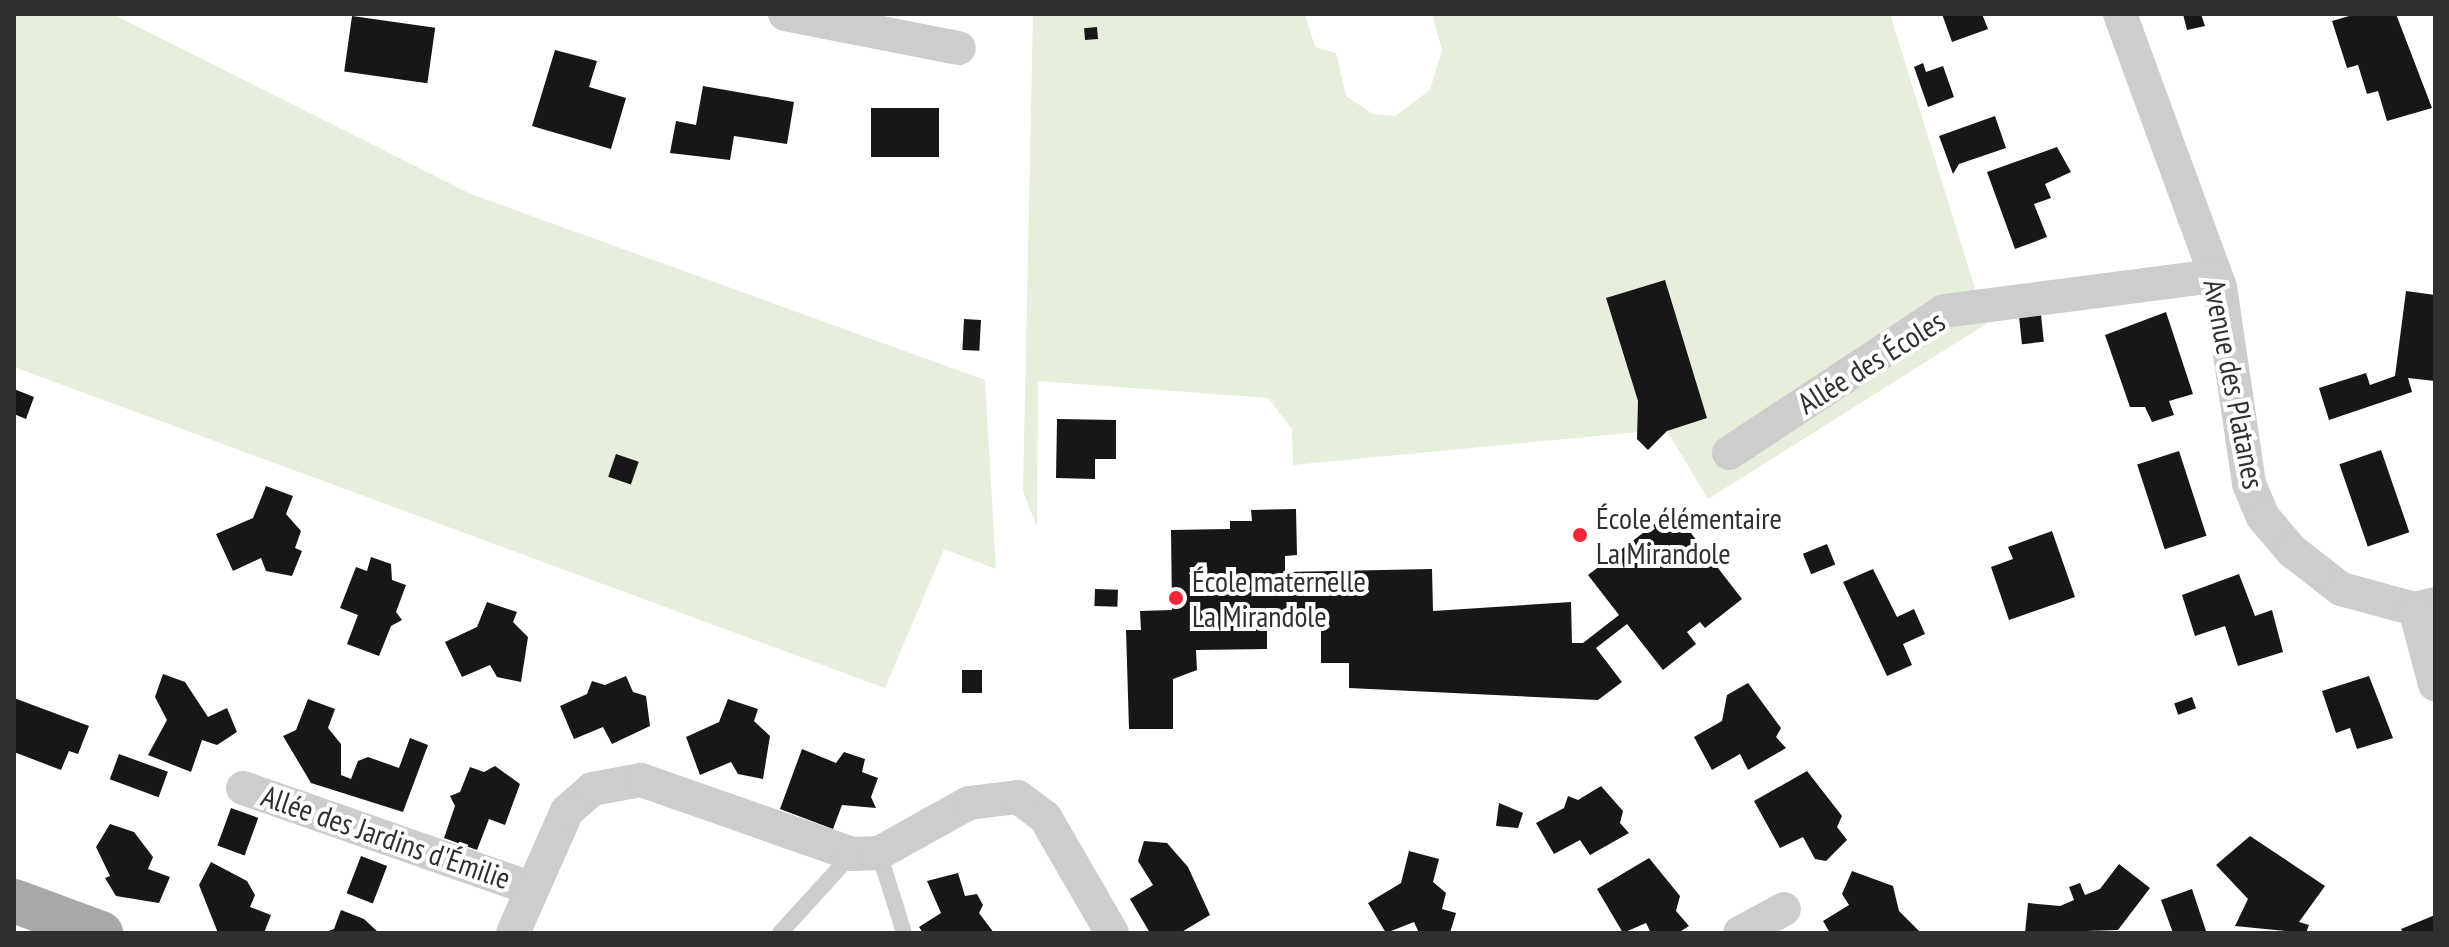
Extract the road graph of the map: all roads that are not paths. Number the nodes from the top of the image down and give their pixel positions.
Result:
1 (785, 14) edge
2 (2120, 14) edge
3 (959, 48) dead end
4 (2215, 276) junction
5 (1729, 453) dead end
6 (2425, 606) edge
7 (2435, 684) edge
8 (243, 788) dead end
9 (866, 853) junction
10 (528, 887) junction
11 (14, 901) edge
12 (1784, 909) dead end
13 (101, 933) edge
14 (513, 933) edge
15 (780, 933) edge
16 (904, 933) edge
17 (1112, 933) edge
18 (1740, 933) edge

1 - 3 street
2 - 4 street, Avenue des Platanes
4 - 5 street, Allée des Écoles
4 - 6 street, Avenue des Platanes
6 - 7 street
8 - 10 street, Allée des Jardins d'Émilie
9 - 10 street, Allée des Jardins d'Émilie
9 - 15 lane
9 - 16 lane
9 - 17 street
10 - 14 street, Allée des Jardins d'Émilie
11 - 13 main road
12 - 18 street

